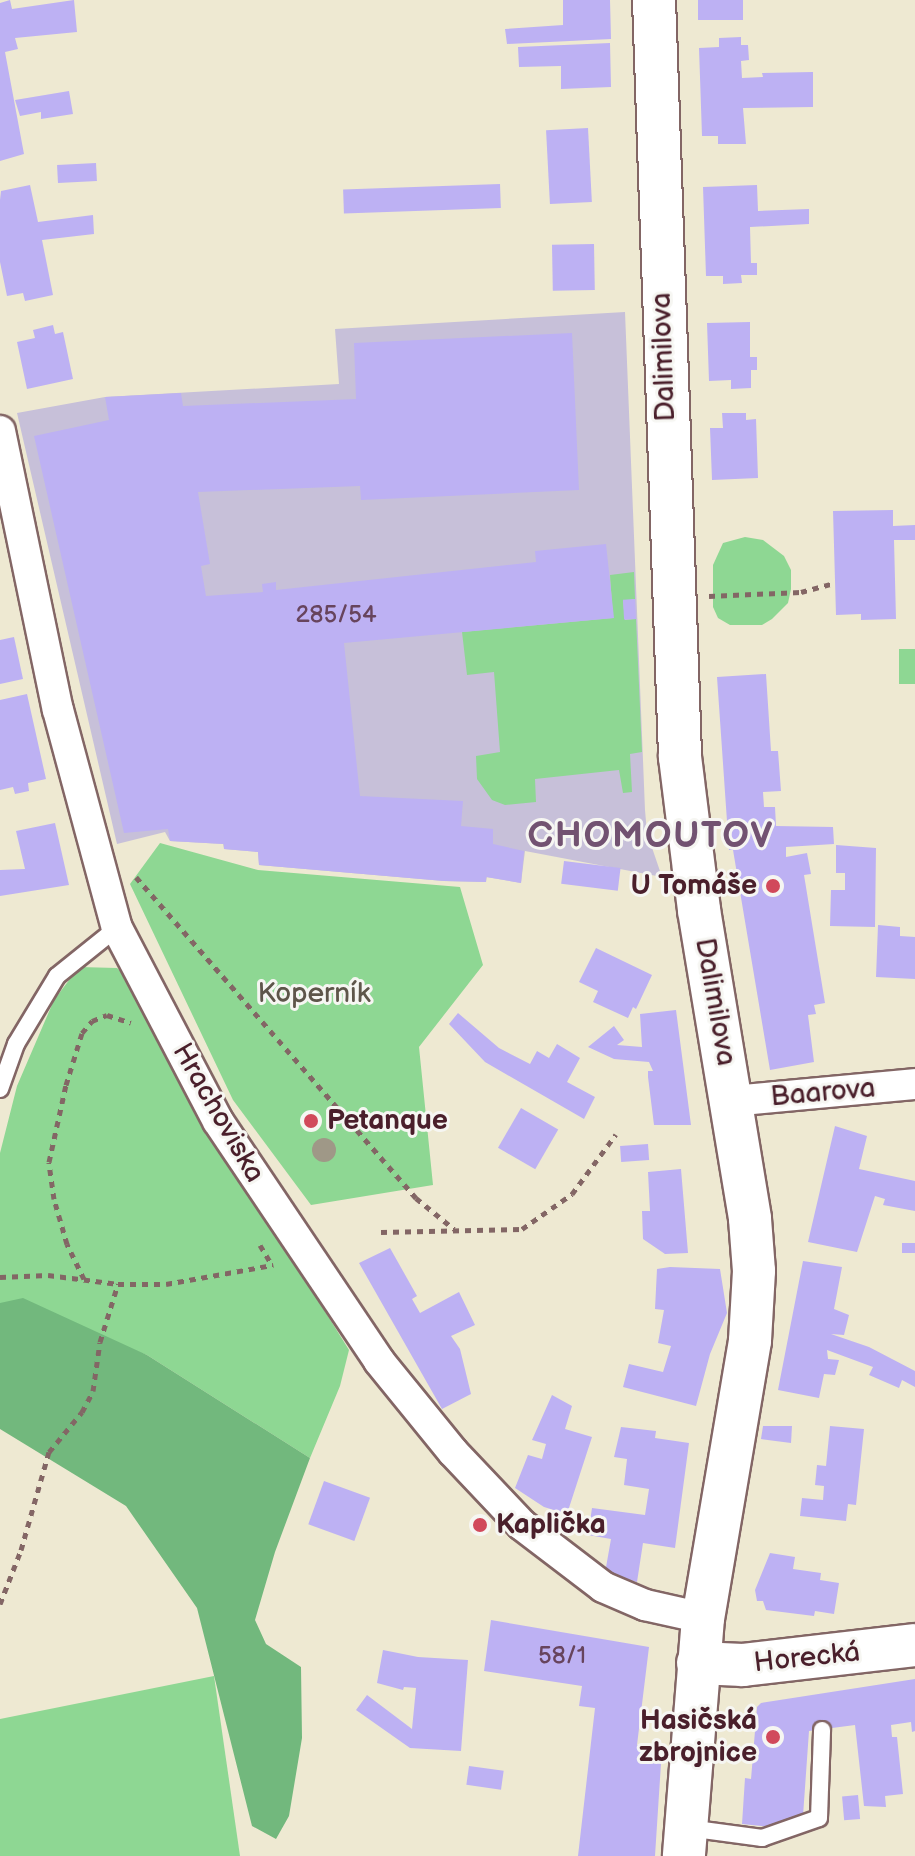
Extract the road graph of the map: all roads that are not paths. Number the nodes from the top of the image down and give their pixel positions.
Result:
1 (654, 0) edge
2 (0, 431) edge
3 (117, 928) junction
4 (915, 1084) edge
5 (0, 1089) edge
6 (732, 1101) junction
7 (703, 1618) junction
8 (915, 1645) edge
9 (698, 1663) junction
10 (822, 1730) dead end
11 (685, 1842) edge

1 - 6 main road, Dalimilova
2 - 3 street, Hrachoviska
3 - 5 lane
3 - 7 street, Hrachoviska
4 - 6 street, Baarova
6 - 7 main road, Dalimilova
7 - 9 main road, Dalimilova
8 - 9 main road, Horecká
9 - 11 main road, Dalimilova
10 - 11 lane

